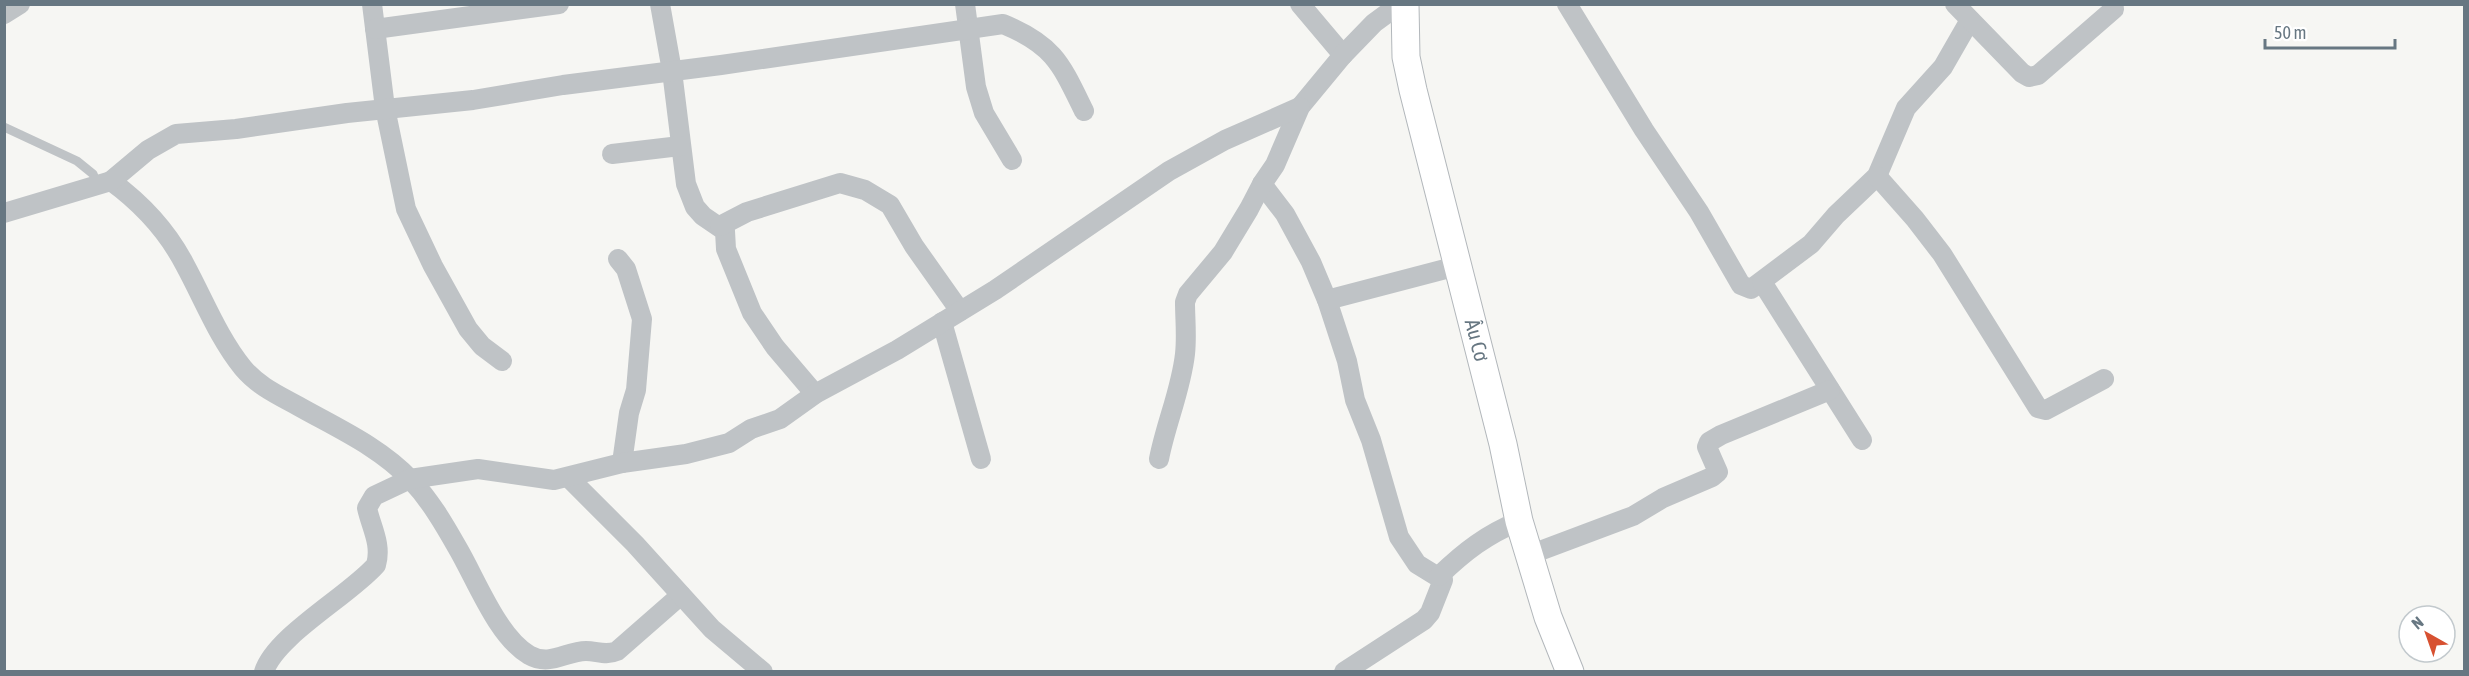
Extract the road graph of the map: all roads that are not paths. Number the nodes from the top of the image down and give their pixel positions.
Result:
1 (20, 4) edge
2 (372, 4) edge
3 (559, 4) edge
4 (660, 4) edge
5 (965, 4) edge
6 (1300, 4) edge
7 (1402, 4) edge
8 (1567, 4) edge
9 (1955, 4) edge
10 (2114, 9) dead end
11 (4, 14) edge
12 (1970, 20) junction
13 (375, 29) junction
14 (969, 30) junction
15 (1343, 55) junction
16 (672, 71) junction
17 (1300, 107) junction
18 (385, 108) junction
19 (1084, 111) dead end
20 (4, 127) edge
21 (680, 146) junction
22 (612, 154) dead end
23 (1012, 160) dead end
24 (1877, 176) junction
25 (105, 183) junction
26 (1262, 184) junction
27 (4, 213) edge
28 (720, 226) junction
29 (618, 259) dead end
30 (1457, 266) junction
31 (1762, 282) junction
32 (1327, 300) junction
33 (960, 311) junction
34 (942, 322) junction
35 (502, 361) dead end
36 (2104, 379) dead end
37 (1830, 390) junction
38 (815, 394) junction
39 (1862, 440) dead end
40 (981, 459) dead end
41 (1159, 459) dead end
42 (622, 463) junction
43 (569, 478) junction
44 (410, 479) junction
45 (1519, 521) junction
46 (1530, 555) junction
47 (1439, 576) junction
48 (681, 595) junction
49 (264, 672) edge
50 (763, 672) edge
51 (1344, 672) edge
52 (1570, 672) edge

1 - 11 street
2 - 13 street
3 - 13 street
4 - 16 street
5 - 14 street
6 - 15 street
7 - 15 street
7 - 30 main road, Âu Cơ
8 - 31 street
9 - 12 street
10 - 12 street
12 - 24 street
13 - 18 street
14 - 16 street
14 - 19 street
14 - 23 street
15 - 17 street
16 - 18 street
16 - 21 street
17 - 26 street
17 - 33 street
18 - 25 street
18 - 35 street
20 - 25 lane
21 - 22 street
21 - 28 street
24 - 31 street
24 - 36 street
25 - 27 street
25 - 44 street
26 - 32 street
26 - 41 street
28 - 33 street
28 - 38 street
29 - 42 street
30 - 32 street
30 - 45 main road, Âu Cơ
31 - 37 street
32 - 47 street
33 - 34 street
34 - 38 street
34 - 40 street
37 - 39 street
37 - 46 street
38 - 42 street
42 - 43 street
43 - 44 street
43 - 48 street
44 - 48 street
44 - 49 street
45 - 46 main road, Âu Cơ
45 - 47 street
46 - 52 main road, Âu Cơ
47 - 51 street
48 - 50 street

